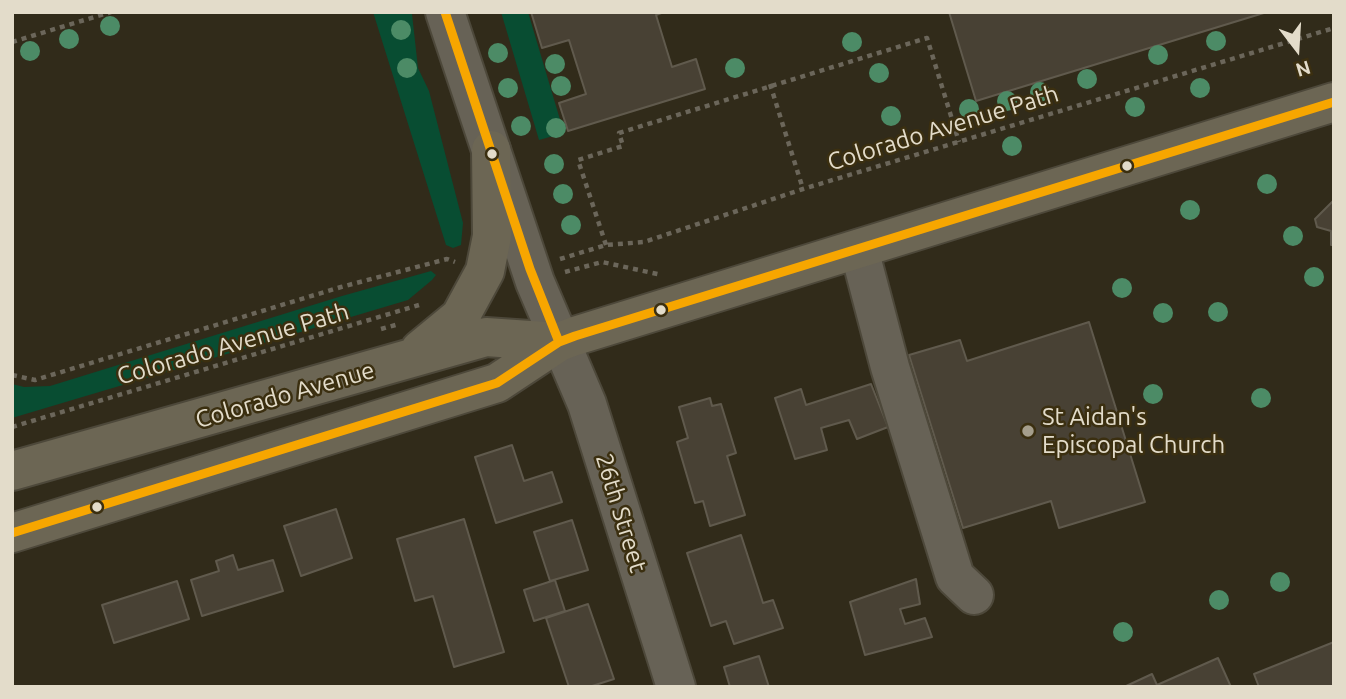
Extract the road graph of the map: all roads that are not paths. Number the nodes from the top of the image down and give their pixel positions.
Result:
1 (445, 12) edge
2 (1334, 102) edge
3 (491, 150) junction
4 (859, 249) junction
5 (559, 342) junction
6 (410, 358) junction
7 (12, 471) edge
8 (12, 533) edge
9 (974, 596) dead end
10 (676, 687) edge

1 - 3 street, 26th Street
2 - 4 main road, Colorado Avenue
3 - 5 street, 26th Street
3 - 6 main road
4 - 5 main road, Colorado Avenue
4 - 9 street
5 - 6 main road, Colorado Avenue
5 - 8 main road, Colorado Avenue
5 - 10 street, 26th Street
6 - 7 main road, Colorado Avenue

